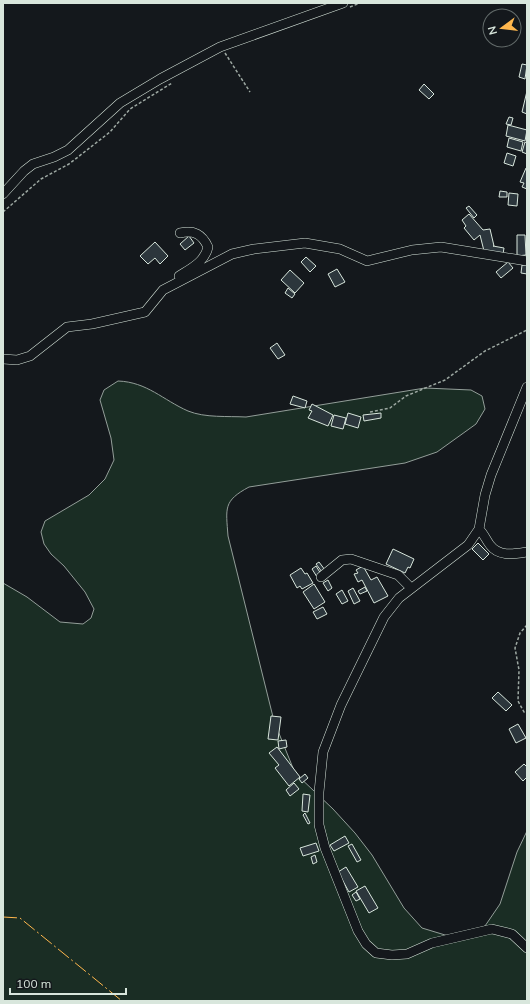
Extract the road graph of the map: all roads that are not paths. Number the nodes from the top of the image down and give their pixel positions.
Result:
1 (344, 6) edge
2 (3, 194) edge
3 (180, 234) dead end
4 (527, 261) edge
5 (168, 287) junction
6 (3, 359) edge
7 (527, 387) edge
8 (479, 529) junction
9 (527, 552) edge
10 (321, 577) dead end
11 (411, 588) junction
12 (527, 948) edge

1 - 2 street
3 - 5 street
4 - 5 street
5 - 6 street
7 - 8 street
8 - 9 street
8 - 11 street
10 - 11 street
11 - 12 street

